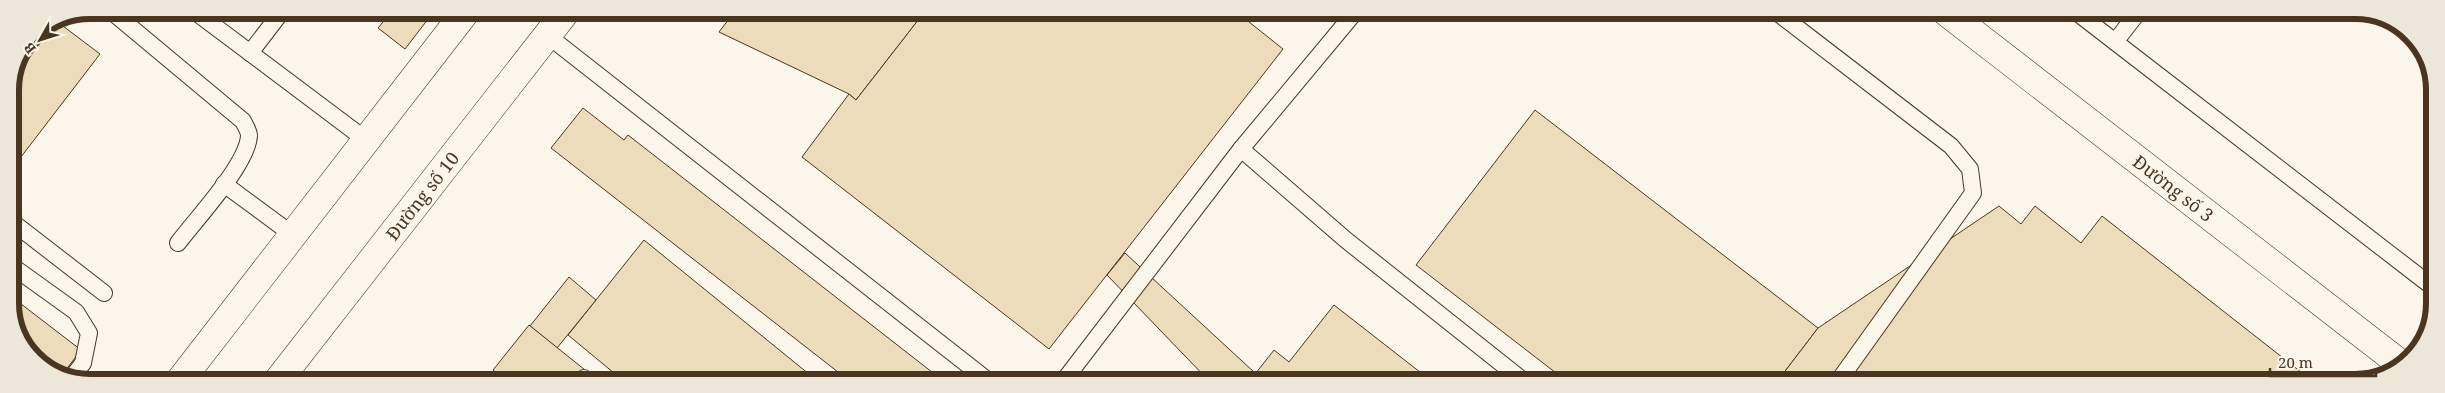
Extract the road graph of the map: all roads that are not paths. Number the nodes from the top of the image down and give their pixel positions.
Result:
1 (121, 19) edge
2 (206, 19) edge
3 (276, 19) edge
4 (460, 19) edge
5 (560, 19) edge
6 (1349, 19) edge
7 (1786, 19) edge
8 (1957, 19) edge
9 (2085, 19) edge
10 (2133, 19) edge
11 (547, 35) junction
12 (2115, 42) junction
13 (250, 53) junction
14 (366, 140) junction
15 (1241, 149) junction
16 (224, 184) junction
17 (19, 226) edge
18 (293, 235) junction
19 (178, 243) dead end
20 (19, 271) edge
21 (2426, 282) edge
22 (104, 293) dead end
23 (2397, 361) edge
24 (76, 373) edge
25 (185, 374) edge
26 (283, 374) edge
27 (980, 374) edge
28 (1069, 374) edge
29 (1515, 374) edge
30 (1843, 374) edge

1 - 16 lane
2 - 13 lane
3 - 13 lane
4 - 14 street
5 - 11 street, Đường số 10
6 - 15 lane
7 - 30 lane
8 - 23 street, Đường số 3
9 - 12 lane
10 - 12 lane
11 - 26 street, Đường số 10
11 - 27 lane
12 - 21 lane
13 - 14 lane
14 - 18 street
15 - 28 lane
15 - 29 lane
16 - 18 lane
16 - 19 lane
17 - 22 lane
18 - 25 street
20 - 24 lane

